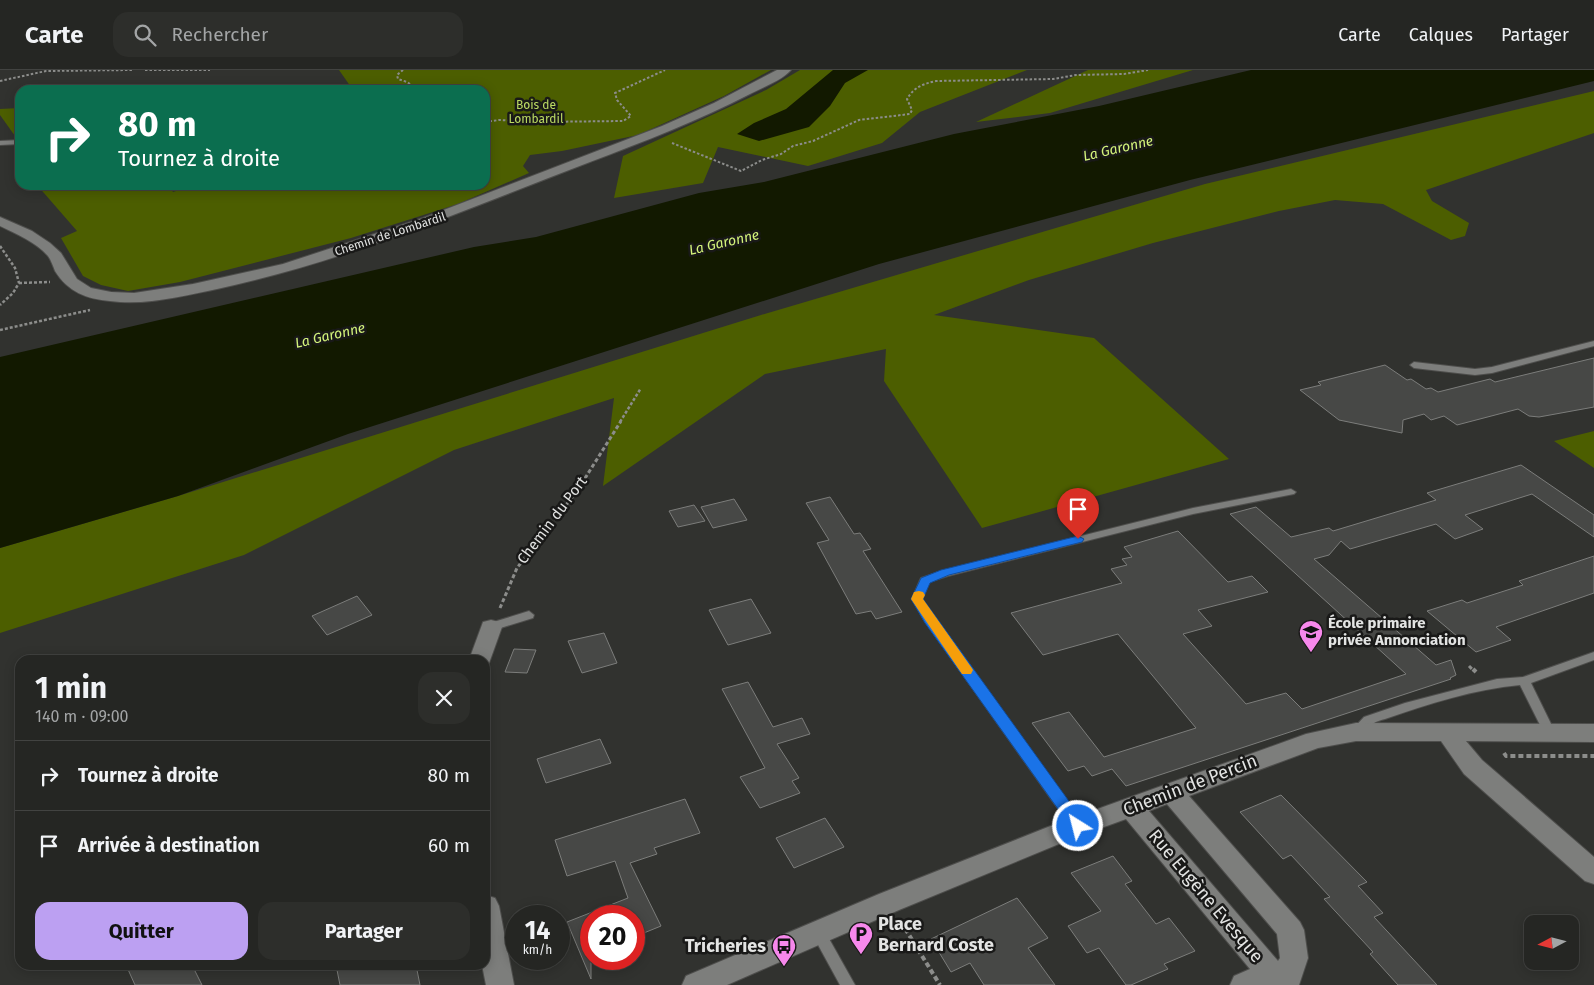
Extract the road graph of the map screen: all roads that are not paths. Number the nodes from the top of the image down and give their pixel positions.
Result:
1 (785, 70) edge
2 (15, 142) edge
3 (0, 143) edge
4 (0, 221) edge
5 (1594, 343) edge
6 (1414, 365) dead end
7 (1291, 492) dead end
8 (529, 615) dead end
9 (491, 627) joint
10 (482, 655) edge
11 (1594, 656) edge
12 (1524, 681) junction
13 (1356, 732) junction
14 (1449, 732) junction
15 (1549, 732) junction
16 (1594, 732) edge
17 (1171, 792) junction
18 (1131, 807) junction
19 (1078, 826) junction
20 (1594, 873) edge
21 (490, 932) edge
22 (818, 932) junction
23 (500, 985) edge
24 (696, 985) edge
25 (848, 985) edge
26 (1244, 985) edge
27 (1265, 985) edge
28 (1281, 985) edge
29 (1286, 985) edge

1 - 4 street, Chemin de Lombardil
2 - 3 lane
5 - 6 lane
7 - 19 lane
8 - 9 lane
9 - 10 street
11 - 12 lane
12 - 13 lane
12 - 15 lane
13 - 14 street, Chemin de Percin
13 - 17 street, Chemin de Percin
14 - 15 street, Chemin de Percin
14 - 20 street
15 - 16 street, Chemin de Percin
17 - 18 street, Chemin de Percin
17 - 29 street
18 - 19 street, Chemin de Percin
18 - 28 street, Rue Eugène Evesque
19 - 22 street, Chemin de Percin
21 - 23 street
22 - 24 street, Chemin de Percin
22 - 25 lane
26 - 27 street

